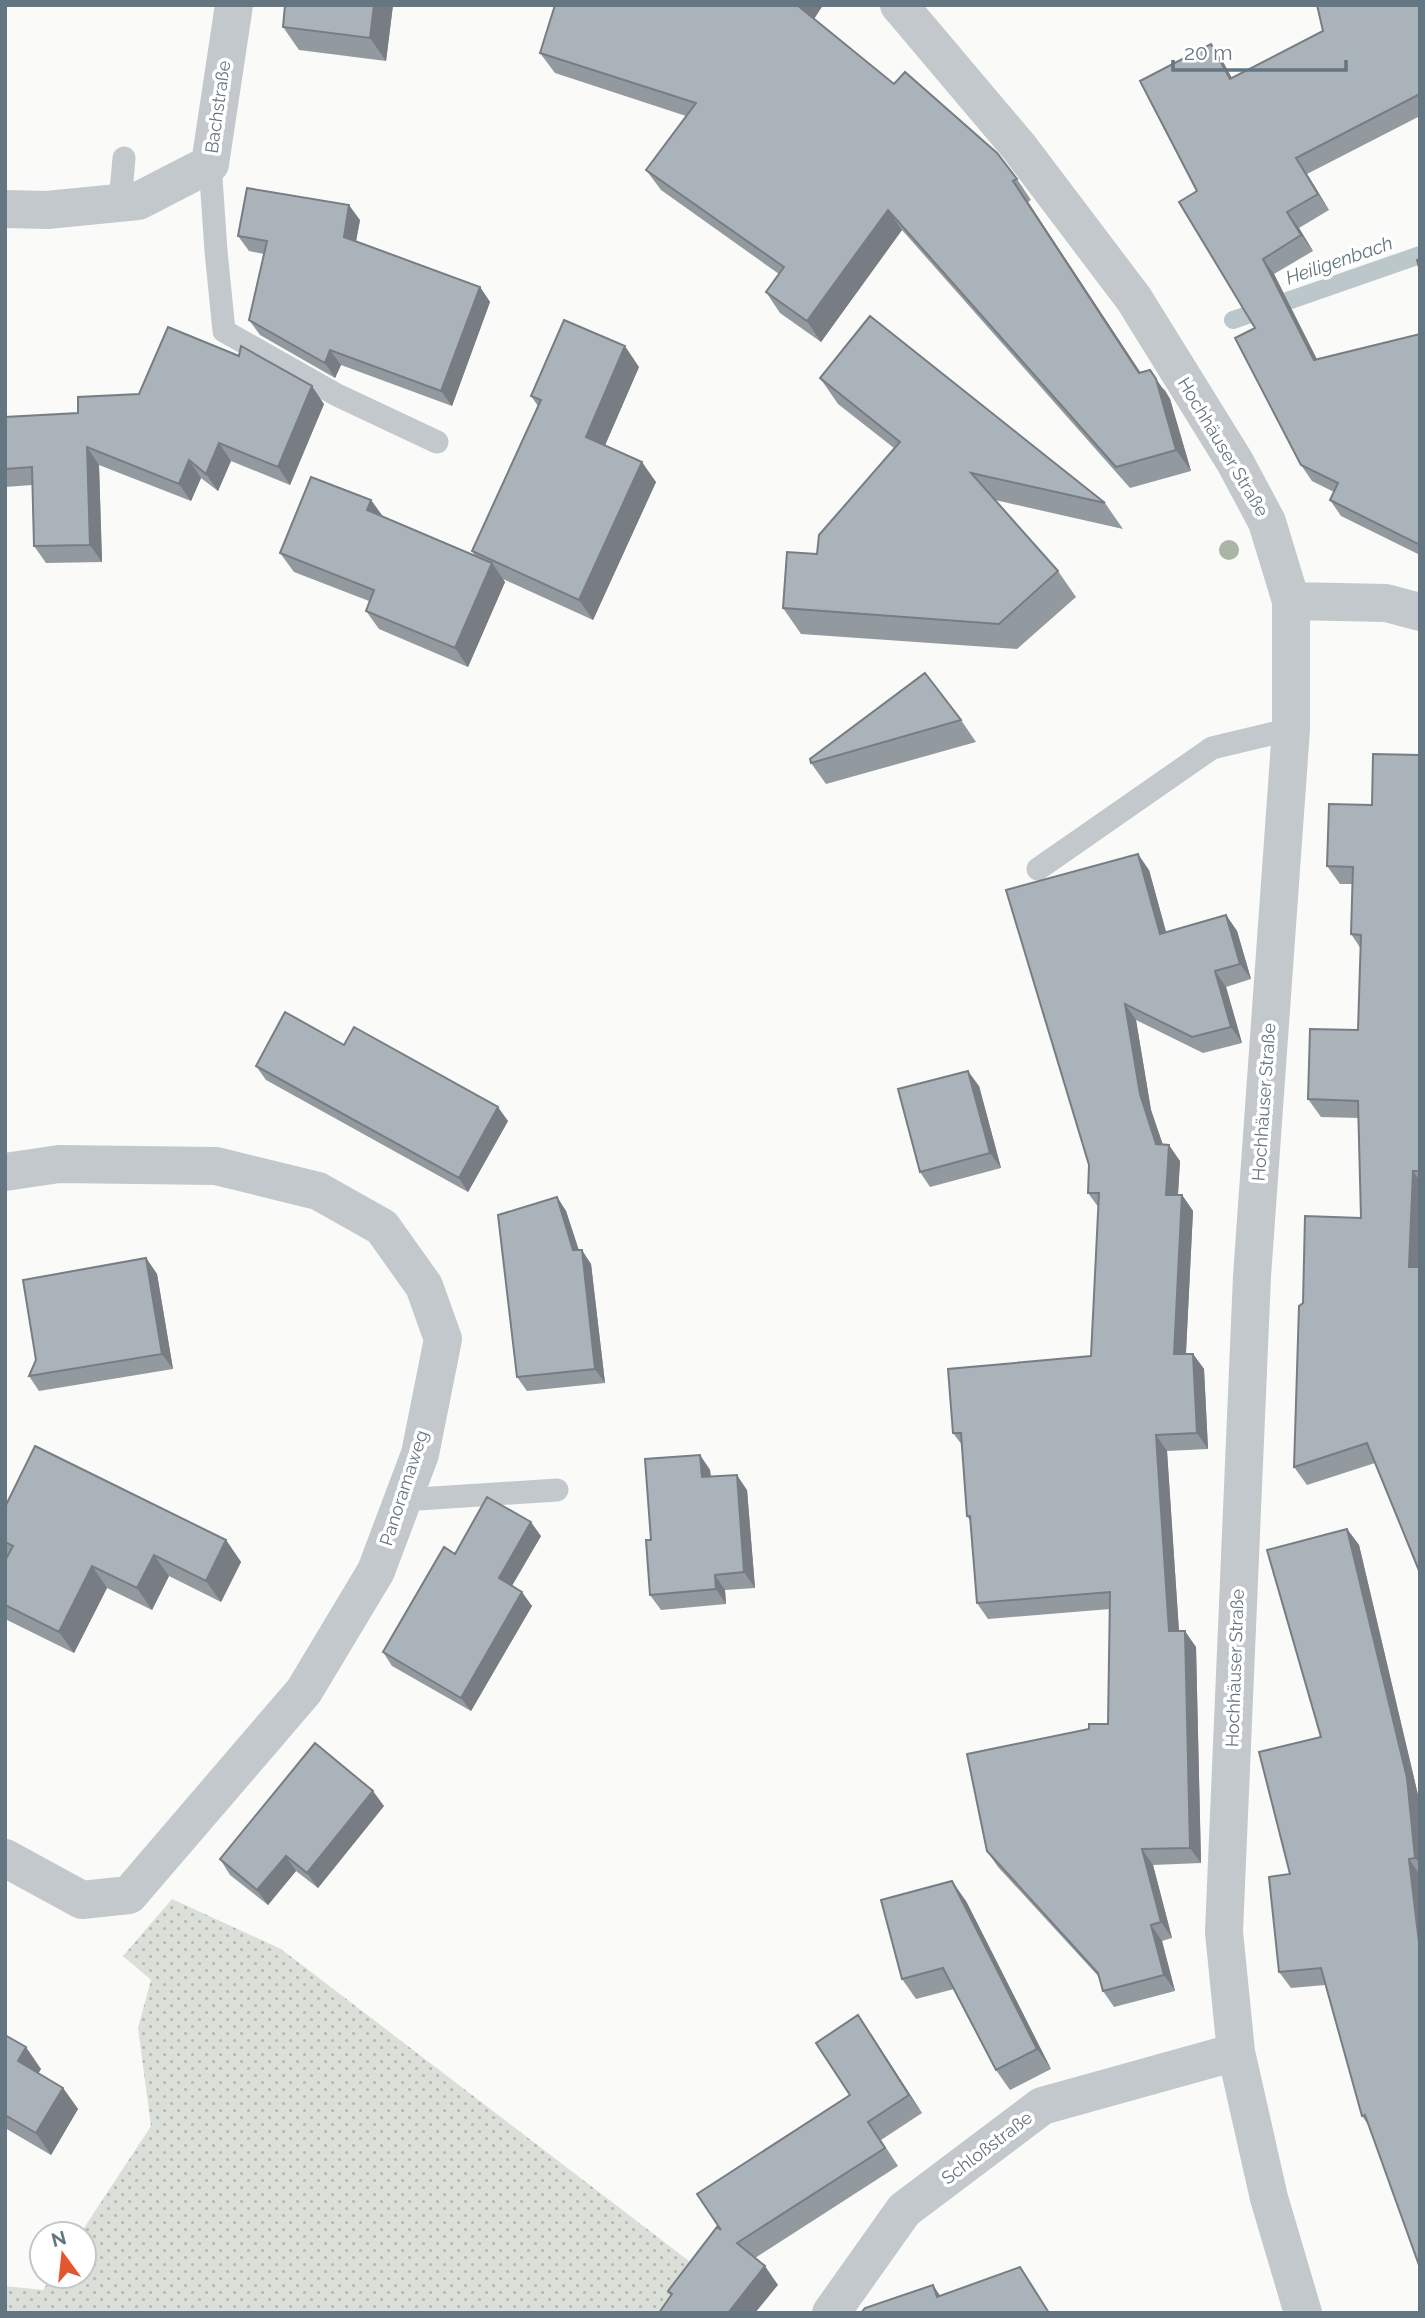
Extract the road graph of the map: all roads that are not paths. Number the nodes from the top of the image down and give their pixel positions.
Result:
1 (234, 5) edge
2 (899, 5) edge
3 (124, 158) dead end
4 (210, 164) junction
5 (120, 203) junction
6 (5, 209) edge
7 (437, 442) dead end
8 (1291, 601) junction
9 (1420, 612) edge
10 (1291, 729) junction
11 (1038, 869) dead end
12 (5, 1172) edge
13 (557, 1490) dead end
14 (403, 1500) junction
15 (5, 1858) edge
16 (1236, 2052) junction
17 (831, 2313) edge
18 (1303, 2313) edge

1 - 4 street, Bachstraße
2 - 8 street, Hochhäuser Straße
3 - 5 lane
4 - 5 street, Bachstraße
4 - 7 lane
5 - 6 street, Bachstraße
8 - 9 street
8 - 10 street, Hochhäuser Straße
10 - 11 lane
10 - 16 street, Hochhäuser Straße
12 - 14 street, Panoramaweg
13 - 14 lane
14 - 15 street, Panoramaweg
16 - 17 street, Schloßstraße
16 - 18 street, Hochhäuser Straße

